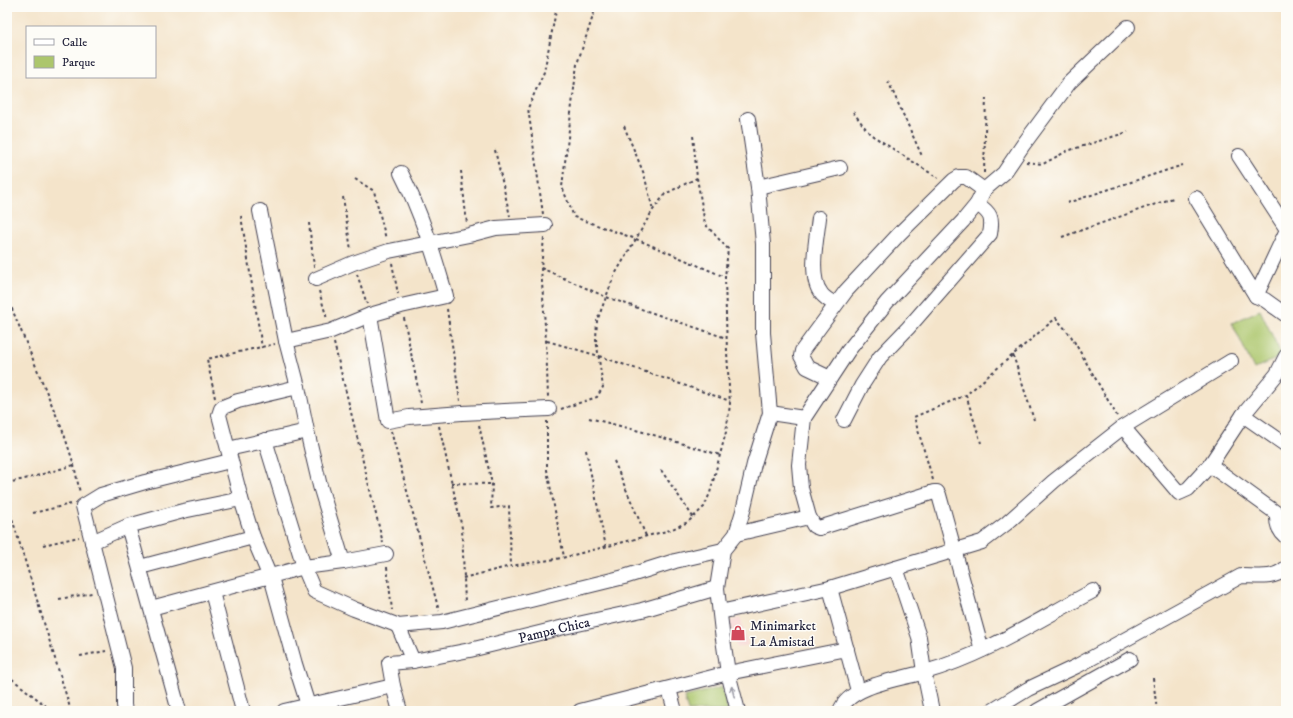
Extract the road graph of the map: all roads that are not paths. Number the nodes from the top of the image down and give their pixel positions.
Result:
1 (1128, 27) dead end
2 (748, 119) dead end
3 (1240, 156) dead end
4 (840, 168) dead end
5 (401, 174) dead end
6 (758, 187) junction
7 (984, 190) junction
8 (1196, 198) dead end
9 (977, 204) junction
10 (260, 210) dead end
11 (819, 218) dead end
12 (545, 225) road end
13 (1286, 228) edge
14 (1286, 232) edge
15 (429, 243) junction
16 (316, 279) dead end
17 (1256, 296) junction
18 (835, 305) junction
19 (370, 315) junction
20 (1286, 315) edge
21 (286, 341) junction
22 (1286, 356) edge
23 (1230, 361) dead end
24 (830, 378) junction
25 (298, 387) junction
26 (548, 412) road end
27 (770, 414) junction
28 (1243, 415) junction
29 (804, 418) junction
30 (844, 420) dead end
31 (1123, 427) junction
32 (307, 431) junction
33 (265, 440) junction
34 (1286, 445) edge
35 (229, 455) junction
36 (1210, 465) junction
37 (241, 500) junction
38 (1283, 514) edge
39 (809, 517) junction
40 (128, 526) junction
41 (736, 534) junction
42 (253, 537) junction
43 (1286, 537) edge
44 (91, 538) junction
45 (723, 550) junction
46 (955, 550) junction
47 (386, 554) road end
48 (343, 562) junction
49 (140, 567) junction
50 (304, 567) junction
51 (896, 568) junction
52 (1286, 568) edge
53 (271, 577) junction
54 (717, 588) junction
55 (830, 588) junction
56 (1093, 591) dead end
57 (212, 592) junction
58 (151, 608) junction
59 (720, 612) junction
60 (396, 625) junction
61 (847, 649) junction
62 (982, 650) junction
63 (1130, 659) dead end
64 (414, 661) junction
65 (924, 672) junction
66 (728, 673) junction
67 (393, 686) junction
68 (669, 689) junction
69 (858, 691) junction
70 (308, 705) junction
71 (125, 711) edge
72 (179, 711) edge
73 (243, 711) edge
74 (284, 711) edge
75 (400, 711) edge
76 (580, 711) edge
77 (675, 711) edge
78 (738, 711) edge
79 (840, 711) edge
80 (932, 711) edge
81 (992, 711) edge
82 (1037, 711) edge

1 - 7 street
2 - 6 street
3 - 13 street
4 - 6 street
5 - 15 street
6 - 27 street
7 - 9 street
7 - 18 street
8 - 17 street
9 - 24 street
9 - 30 street
10 - 21 street
11 - 18 street
12 - 15 street
14 - 17 street
15 - 16 street
15 - 19 street
17 - 20 street
18 - 24 street
19 - 21 street
19 - 26 street
21 - 25 street
22 - 28 street
23 - 31 street
24 - 29 street
25 - 32 street
25 - 35 street
27 - 29 street
27 - 41 street
28 - 34 street
28 - 36 street
29 - 39 street
31 - 36 street
31 - 46 street
32 - 33 street
32 - 48 street
33 - 35 street
33 - 50 street
35 - 37 street
35 - 44 street
36 - 38 street
37 - 40 street
37 - 42 street
38 - 43 street
39 - 41 street
39 - 46 street
40 - 44 street
40 - 49 street
41 - 45 street
42 - 49 street
42 - 53 street
44 - 71 street
45 - 54 street
45 - 60 street
46 - 51 street
46 - 62 street
47 - 48 street
48 - 50 street
49 - 58 street
50 - 53 street
50 - 60 street
51 - 55 street
51 - 65 street
52 - 81 street
53 - 57 street
53 - 70 street
54 - 59 street
54 - 64 street, Pampa Chica
55 - 59 street
55 - 61 street
56 - 62 street
57 - 58 street
57 - 73 street
58 - 72 street
59 - 66 street
60 - 64 street
61 - 66 street
61 - 69 street
62 - 65 street
63 - 82 street
64 - 67 street, Pampa Chica
65 - 69 street
65 - 80 street
66 - 68 street
78 -> 66 street
67 - 70 street
67 - 75 street
68 - 76 street
68 - 77 street
69 - 79 street
70 - 74 street

